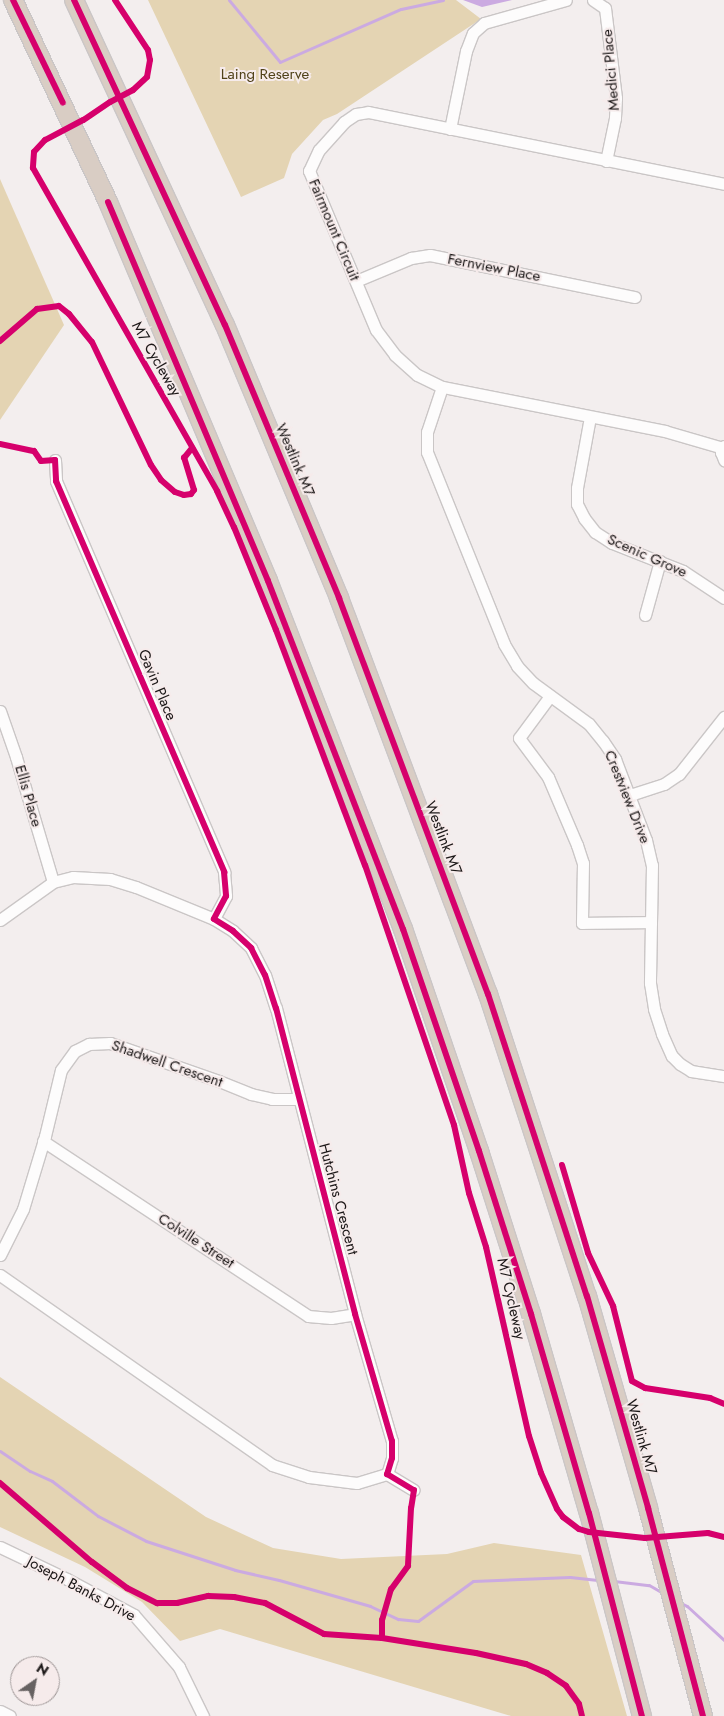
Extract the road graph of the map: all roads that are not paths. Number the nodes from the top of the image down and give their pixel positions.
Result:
1 (13, 0) edge
2 (74, 0) edge
3 (566, 0) edge
4 (593, 0) edge
5 (450, 129) junction
6 (606, 161) junction
7 (724, 184) edge
8 (356, 281) junction
9 (635, 297) dead end
10 (442, 387) junction
11 (590, 417) junction
12 (723, 447) edge
13 (55, 460) dead end
14 (724, 460) edge
15 (660, 561) junction
16 (724, 598) edge
17 (645, 615) dead end
18 (550, 696) junction
19 (0, 711) edge
20 (724, 717) edge
21 (630, 795) junction
22 (53, 882) junction
23 (214, 919) junction
24 (0, 920) edge
25 (651, 922) junction
26 (724, 1076) edge
27 (298, 1099) junction
28 (43, 1141) junction
29 (0, 1255) edge
30 (0, 1275) edge
31 (355, 1314) junction
32 (387, 1474) junction
33 (414, 1490) dead end
34 (0, 1547) edge
35 (0, 1711) edge
36 (10, 1716) edge
37 (203, 1716) edge
38 (642, 1716) edge
39 (703, 1716) edge

1 - 38 highway
2 - 39 highway, Westlink M7
3 - 5 street
4 - 6 street, Medici Place
5 - 6 street, Fairmount Circuit
5 - 8 street, Fairmount Circuit
6 - 7 street, Fairmount Circuit
8 - 9 street, Fernview Place
8 - 10 street, Fairmount Circuit
10 - 11 street, Fairmount Circuit
10 - 18 street, Crestview Drive
11 - 12 street, Fairmount Circuit
11 - 15 street, Scenic Grove
12 - 14 street
13 - 23 street, Gavin Place
15 - 16 street, Scenic Grove
15 - 17 street
18 - 21 street, Crestview Drive
18 - 25 street
19 - 22 street, Ellis Place
20 - 21 street
21 - 25 street, Crestview Drive
22 - 23 street, Hutchins Crescent
22 - 24 street, Hutchins Crescent
23 - 27 street, Hutchins Crescent
25 - 26 street, Crestview Drive
27 - 28 street, Shadwell Crescent
27 - 31 street, Hutchins Crescent
28 - 29 street, Shadwell Crescent
28 - 31 street, Colville Street
30 - 32 street
31 - 32 street, Hutchins Crescent
32 - 33 street
34 - 37 street, Joseph Banks Drive
35 - 36 street

